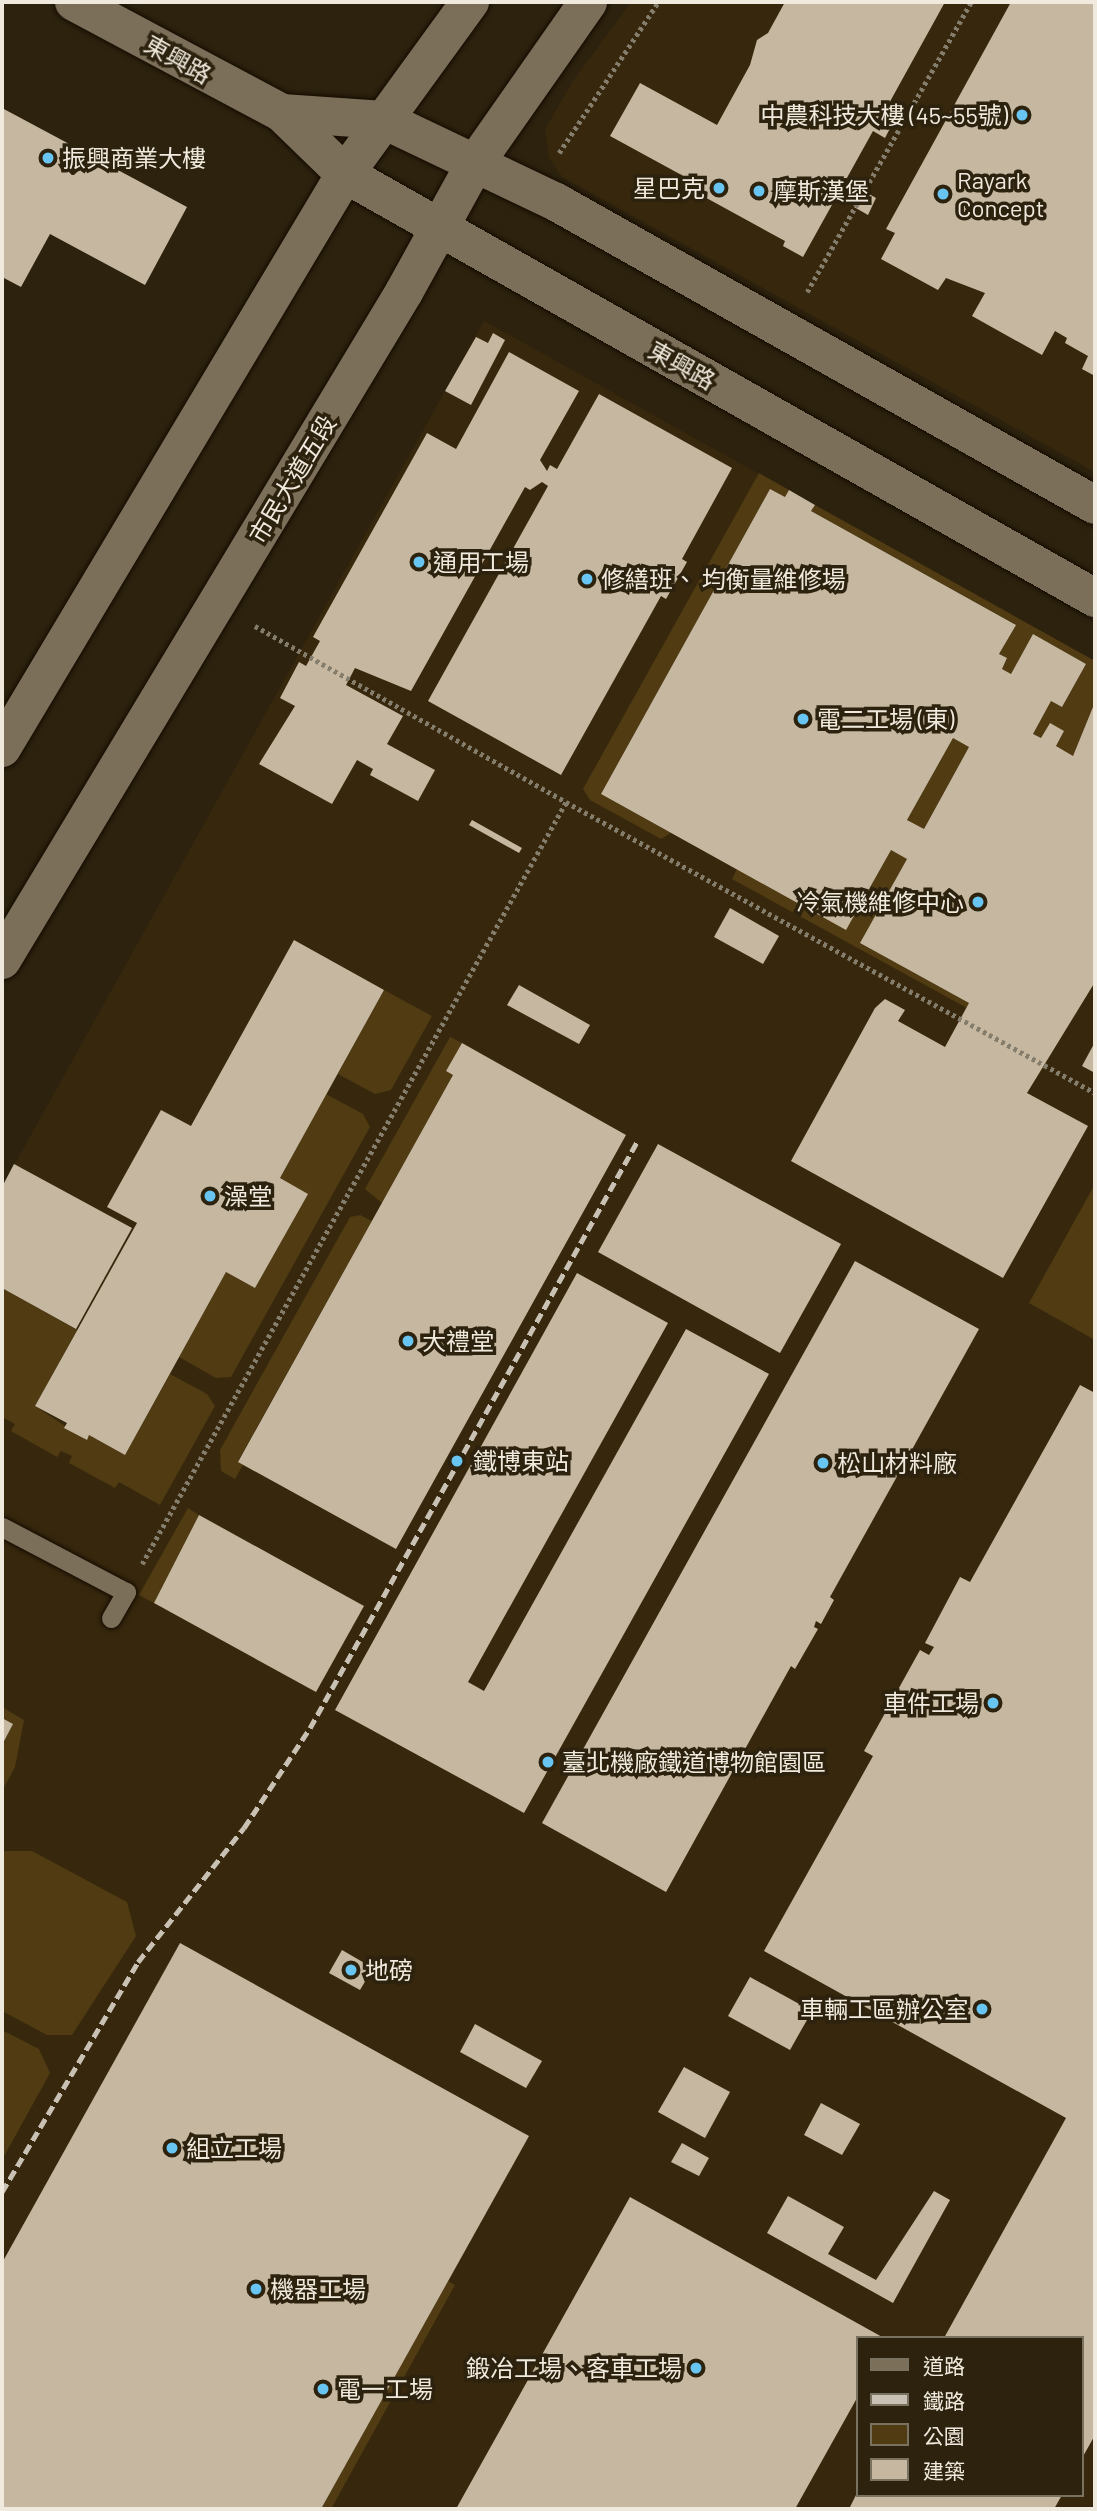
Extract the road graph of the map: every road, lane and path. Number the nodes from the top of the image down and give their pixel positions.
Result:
1 (74, 2) edge
2 (470, 2) edge
3 (588, 2) edge
4 (658, 2) edge
5 (971, 2) edge
6 (282, 113) junction
7 (384, 120) junction
8 (559, 153) dead end
9 (474, 165) junction
10 (345, 174) junction
11 (440, 229) junction
12 (786, 330) junction
13 (1095, 505) edge
14 (1095, 598) edge
15 (254, 626) dead end
16 (2, 748) edge
17 (566, 802) junction
18 (2, 960) edge
19 (1095, 1093) edge
20 (2, 1527) edge
21 (126, 1592) junction
22 (111, 1618) dead end

1 - 6 street, 東興路
2 - 7 street
3 - 9 street, 市民大道五段
4 - 8 path
5 - 12 path
6 - 7 street, 東興路
6 - 10 street, 東興路
7 - 9 street, 東興路
7 - 10 street
9 - 11 street, 市民大道五段
9 - 12 street, 東興路
10 - 11 street, 東興路
10 - 16 street
11 - 14 street, 東興路
11 - 18 street, 市民大道五段
12 - 13 street, 東興路
15 - 17 path
17 - 19 path
17 - 21 path
20 - 21 lane
21 - 22 lane

